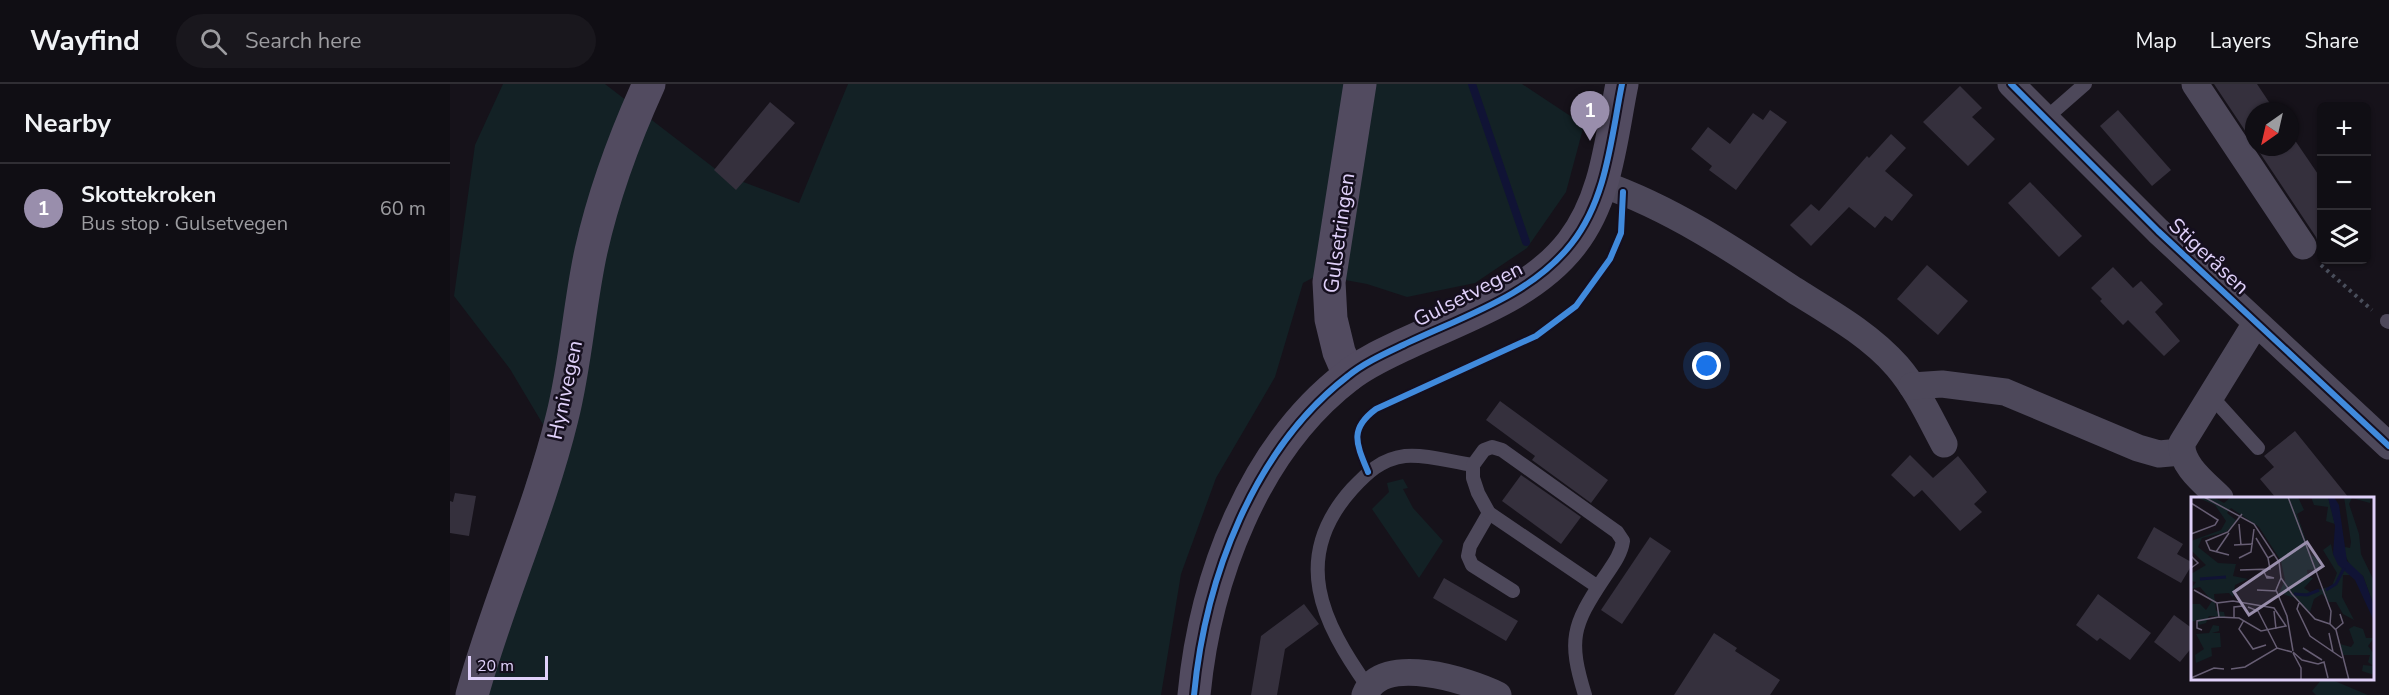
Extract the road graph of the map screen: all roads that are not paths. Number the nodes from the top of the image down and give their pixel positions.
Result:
1 (649, 84) edge
2 (1360, 84) edge
3 (1622, 84) edge
4 (2011, 84) edge
5 (2195, 84) edge
6 (2076, 87) edge
7 (2045, 119) junction
8 (1602, 184) junction
9 (2303, 246) road end
10 (2256, 323) junction
11 (1349, 375) junction
12 (1912, 387) junction
13 (2211, 396) junction
14 (1944, 444) dead end
15 (2389, 446) edge
16 (2258, 448) dead end
17 (2181, 452) junction
18 (1473, 465) junction
19 (2219, 497) edge
20 (1489, 513) junction
21 (1598, 587) junction
22 (1513, 591) dead end
23 (1367, 691) edge
24 (472, 695) edge
25 (1194, 695) edge
26 (1498, 695) edge
27 (1585, 695) edge

1 - 24 street, Hynivegen
2 - 11 street, Gulsetringen
3 - 8 street, Gulsetvegen
4 - 7 street, Stigeråsen
5 - 9 street
6 - 7 lane
7 - 10 street, Stigeråsen
8 - 11 street, Gulsetvegen
8 - 12 street
10 - 13 street, Stigeråsen
10 - 15 street, Stigeråsen
11 - 25 street
12 - 14 street
12 - 17 street
13 - 16 lane
13 - 17 street, Stigeråsen
17 - 19 street
18 - 20 lane
18 - 21 lane
18 - 23 lane
20 - 21 lane
20 - 22 lane
21 - 27 lane
23 - 26 street

